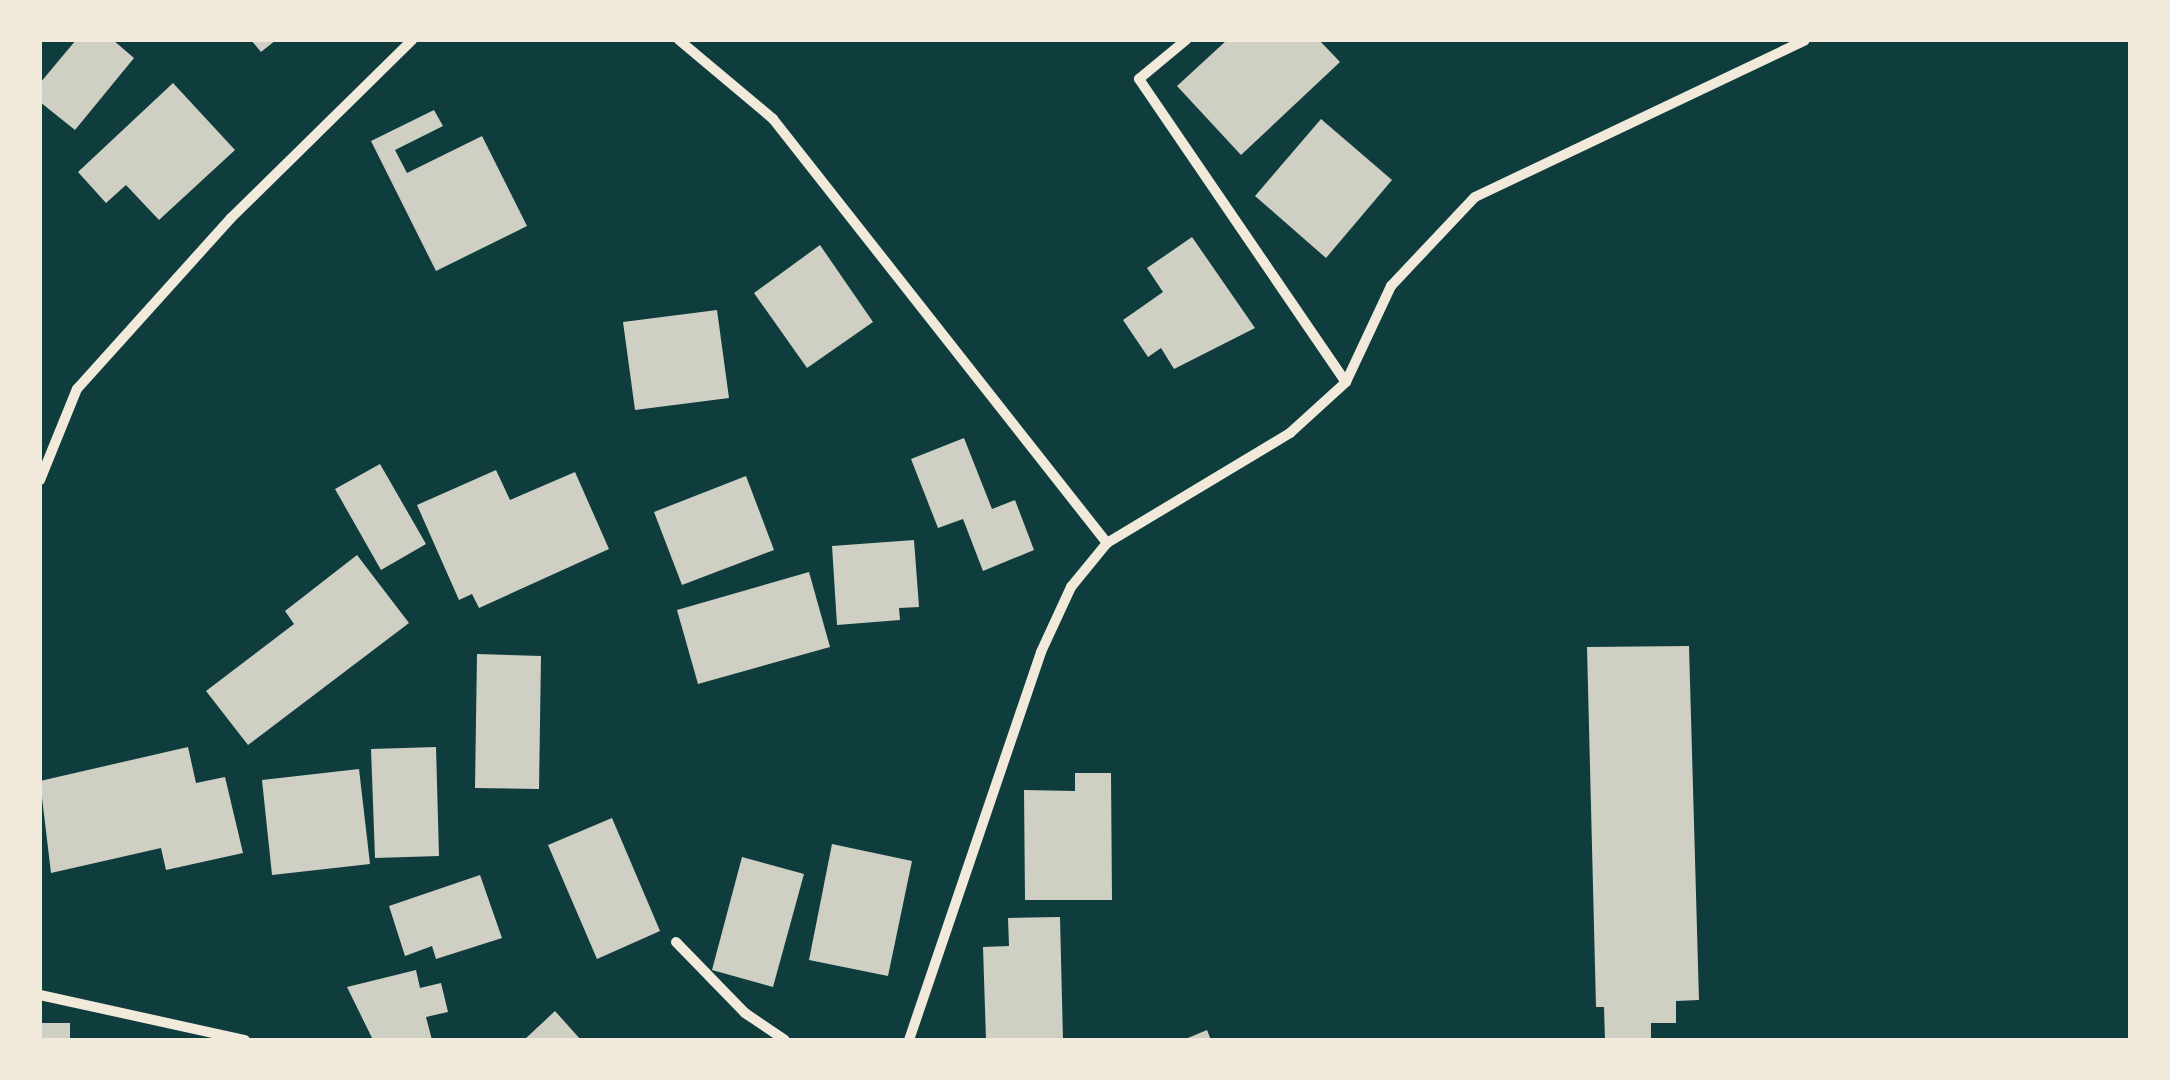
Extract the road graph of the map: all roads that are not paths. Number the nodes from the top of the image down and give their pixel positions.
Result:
1 (412, 40) edge
2 (678, 40) edge
3 (1186, 40) edge
4 (1805, 40) edge
5 (1346, 382) junction
6 (40, 480) edge
7 (1107, 543) junction
8 (676, 942) dead end
9 (40, 994) edge
10 (912, 1039) edge
11 (245, 1040) edge
12 (786, 1040) edge

1 - 6 street
2 - 7 street
3 - 5 street
4 - 5 street
5 - 7 street
7 - 10 street
8 - 12 street
9 - 11 street

